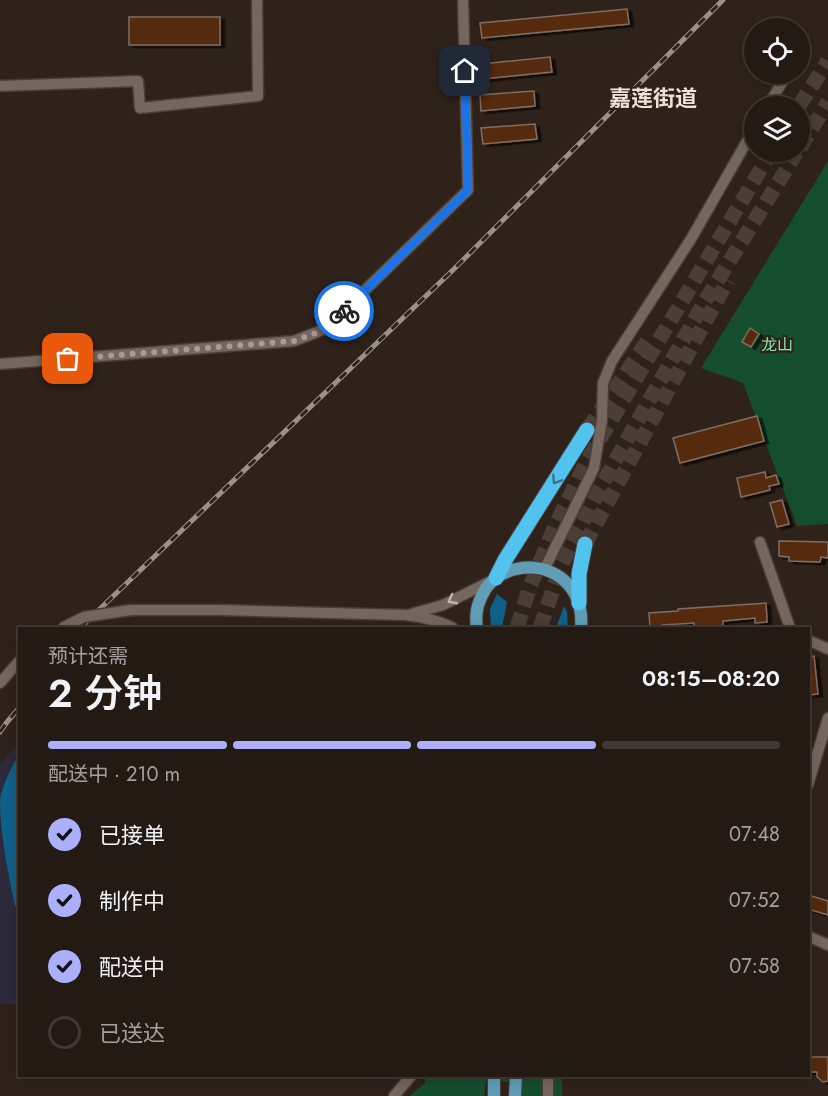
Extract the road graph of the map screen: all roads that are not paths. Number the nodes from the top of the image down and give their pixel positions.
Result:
1 (257, 0) edge
2 (464, 0) edge
3 (0, 86) edge
4 (744, 147) edge
5 (0, 364) edge
6 (587, 430) tunnel mouth
7 (760, 542) dead end
8 (585, 544) tunnel mouth
9 (544, 570) junction
10 (496, 578) junction
11 (579, 603) junction
12 (405, 615) junction
13 (64, 627) edge
14 (450, 627) edge
15 (477, 627) edge
16 (581, 627) edge
17 (789, 627) edge
18 (810, 641) edge
19 (828, 649) edge
20 (18, 662) edge
21 (0, 683) edge
22 (828, 718) edge
23 (810, 778) edge
24 (810, 937) edge
25 (828, 945) edge
26 (410, 1077) edge
27 (494, 1077) edge
28 (516, 1077) edge
29 (548, 1077) edge
30 (394, 1096) edge
31 (494, 1096) edge
32 (515, 1096) edge
33 (548, 1096) edge

1 - 3 street
2 - 5 street
4 - 9 street
6 -> 10 highway
7 - 17 street
8 - 11 highway
9 - 10 main road
9 - 11 main road
10 -> 12 street
10 - 15 main road
11 - 16 main road
12 - 13 street, bridge
12 - 14 street
18 - 19 street
20 - 21 street
22 - 23 street
24 - 25 street
26 - 30 street
27 - 31 main road
28 - 32 main road
29 - 33 street

